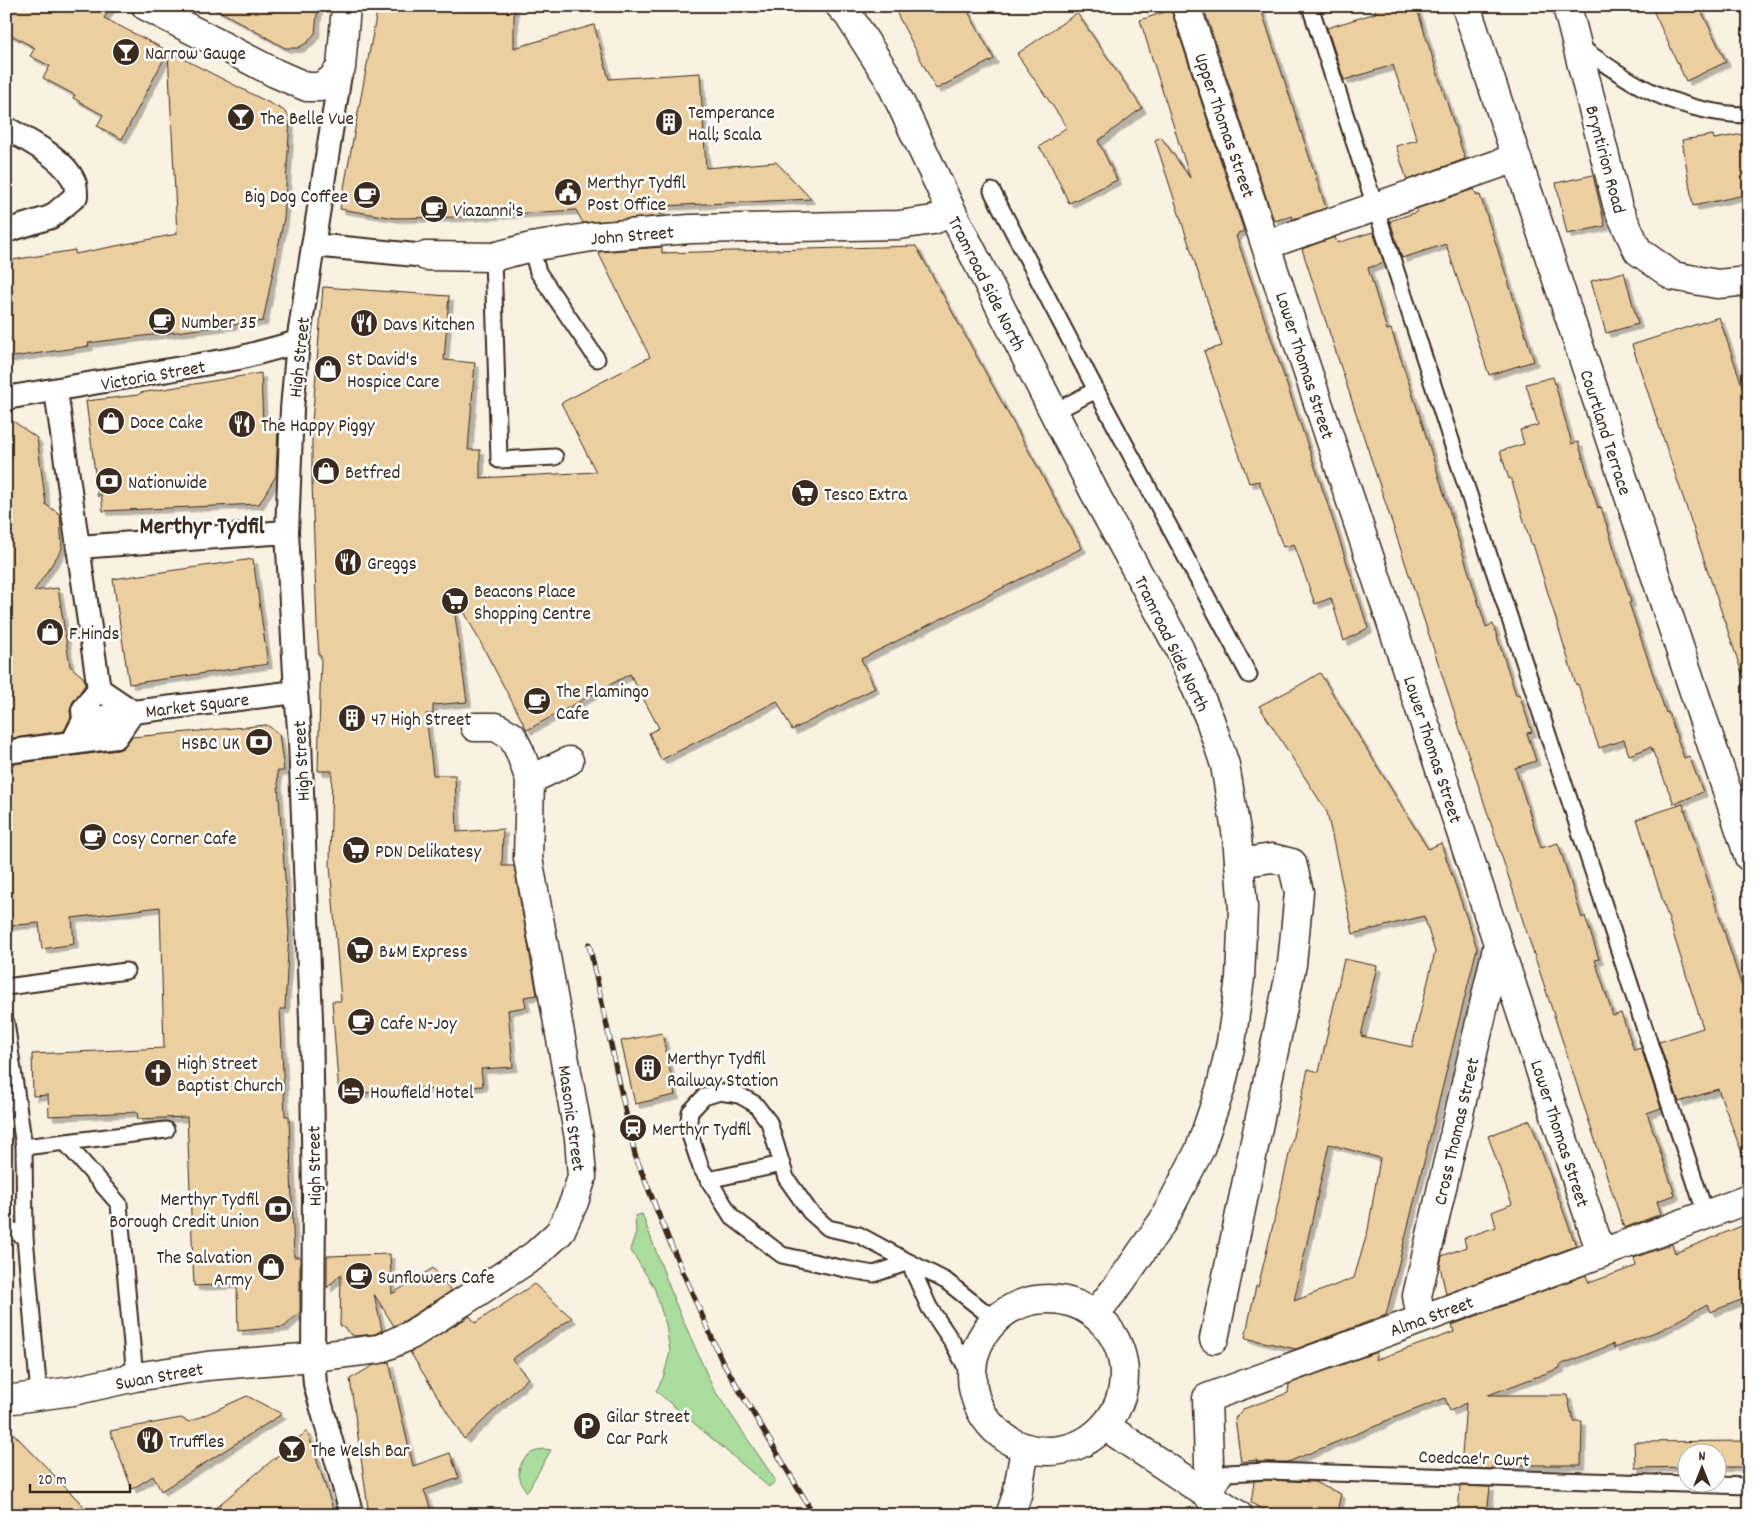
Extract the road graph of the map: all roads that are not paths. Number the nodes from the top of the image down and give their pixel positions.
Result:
1 (146, 6) edge
2 (346, 6) edge
3 (840, 6) edge
4 (1186, 6) edge
5 (1310, 6) edge
6 (1466, 6) edge
7 (1567, 6) edge
8 (1576, 44) junction
9 (341, 68) junction
10 (1749, 115) edge
11 (6, 128) edge
12 (1516, 158) junction
13 (992, 191) dead end
14 (1375, 207) junction
15 (952, 212) junction
16 (16, 228) edge
17 (312, 245) junction
18 (1266, 245) junction
19 (531, 247) junction
20 (426, 256) joint
21 (493, 257) junction
22 (1749, 281) edge
23 (298, 342) junction
24 (597, 359) dead end
25 (1096, 390) junction
26 (56, 391) junction
27 (6, 398) edge
28 (1054, 412) junction
29 (555, 457) dead end
30 (287, 532) junction
31 (78, 547) junction
32 (1249, 675) dead end
33 (99, 689) junction
34 (296, 692) junction
35 (133, 712) junction
36 (84, 720) junction
37 (475, 727) dead end
38 (72, 743) junction
39 (6, 752) edge
40 (568, 761) dead end
41 (530, 780) junction
42 (1749, 857) edge
43 (1240, 863) junction
44 (1498, 944) junction
45 (126, 971) dead end
46 (6, 987) edge
47 (6, 1022) edge
48 (166, 1130) dead end
49 (65, 1142) junction
50 (24, 1147) junction
51 (782, 1164) junction
52 (708, 1180) junction
53 (1749, 1199) edge
54 (1706, 1215) junction
55 (6, 1227) edge
56 (25, 1237) junction
57 (1601, 1253) junction
58 (909, 1262) junction
59 (1095, 1314) junction
60 (1421, 1318) junction
61 (995, 1320) junction
62 (1214, 1339) dead end
63 (312, 1357) junction
64 (970, 1375) junction
65 (135, 1377) junction
66 (39, 1395) junction
67 (6, 1400) edge
68 (1105, 1426) junction
69 (1026, 1448) junction
70 (1749, 1486) edge
71 (1213, 1506) edge
72 (352, 1515) edge
73 (1010, 1515) edge
74 (1238, 1515) edge

1 - 9 street
2 - 9 street, High Street
3 - 15 street, Tramroad Side North
4 - 18 street, Upper Thomas Street
5 - 14 lane
6 - 12 street, Courtland Terrace
7 - 8 street, Bryntirion Road
8 - 10 lane
8 - 22 street, Bryntirion Road
9 - 17 street, High Street
11 - 16 street
12 - 14 street
12 - 42 street, Courtland Terrace
13 - 25 lane
14 - 18 street
14 - 54 lane
15 - 19 street, John Street
15 - 28 street, Tramroad Side North
17 - 20 street, John Street
17 - 23 street, High Street
18 - 44 street, Lower Thomas Street
19 - 21 street, John Street
19 - 24 lane
20 - 21 street, John Street
21 - 29 lane
23 - 26 street, Victoria Street
23 - 30 street, High Street
25 - 28 lane
25 - 32 lane
26 - 27 street, Victoria Street
26 - 31 street
28 - 43 street, Tramroad Side North
30 - 31 street
30 - 34 street, High Street
31 - 33 street
33 - 35 street, Market Square
33 - 36 street
34 - 35 street, Market Square
34 - 63 street, High Street
35 - 36 street
35 - 38 street
36 - 38 street
37 - 41 street, Masonic Street
38 - 39 street
40 - 41 street
41 - 63 street, Masonic Street
43 - 59 street, Tramroad Side North
43 - 62 street
44 - 57 street, Lower Thomas Street
44 - 60 street, Cross Thomas Street
45 - 46 lane
47 - 50 lane
48 - 49 lane
49 - 50 lane
49 - 65 lane
50 - 56 lane
51 - 52 lane
51 - 52 lane
51 - 58 lane
52 - 58 lane
53 - 54 street, Alma Street
54 - 57 street, Alma Street
55 - 56 lane
56 - 66 lane
57 - 60 street, Alma Street
58 - 61 lane
58 - 64 lane
59 - 61 street
59 - 68 street
60 - 71 street, Alma Street
61 - 64 street
63 - 65 street, Swan Street
63 - 72 street, High Street
64 - 69 street
65 - 66 street, Swan Street
66 - 67 street, Swan Street
68 - 69 street
68 - 71 street
69 - 73 street
70 - 71 lane, Coedcae'r Cwrt
71 - 74 street

